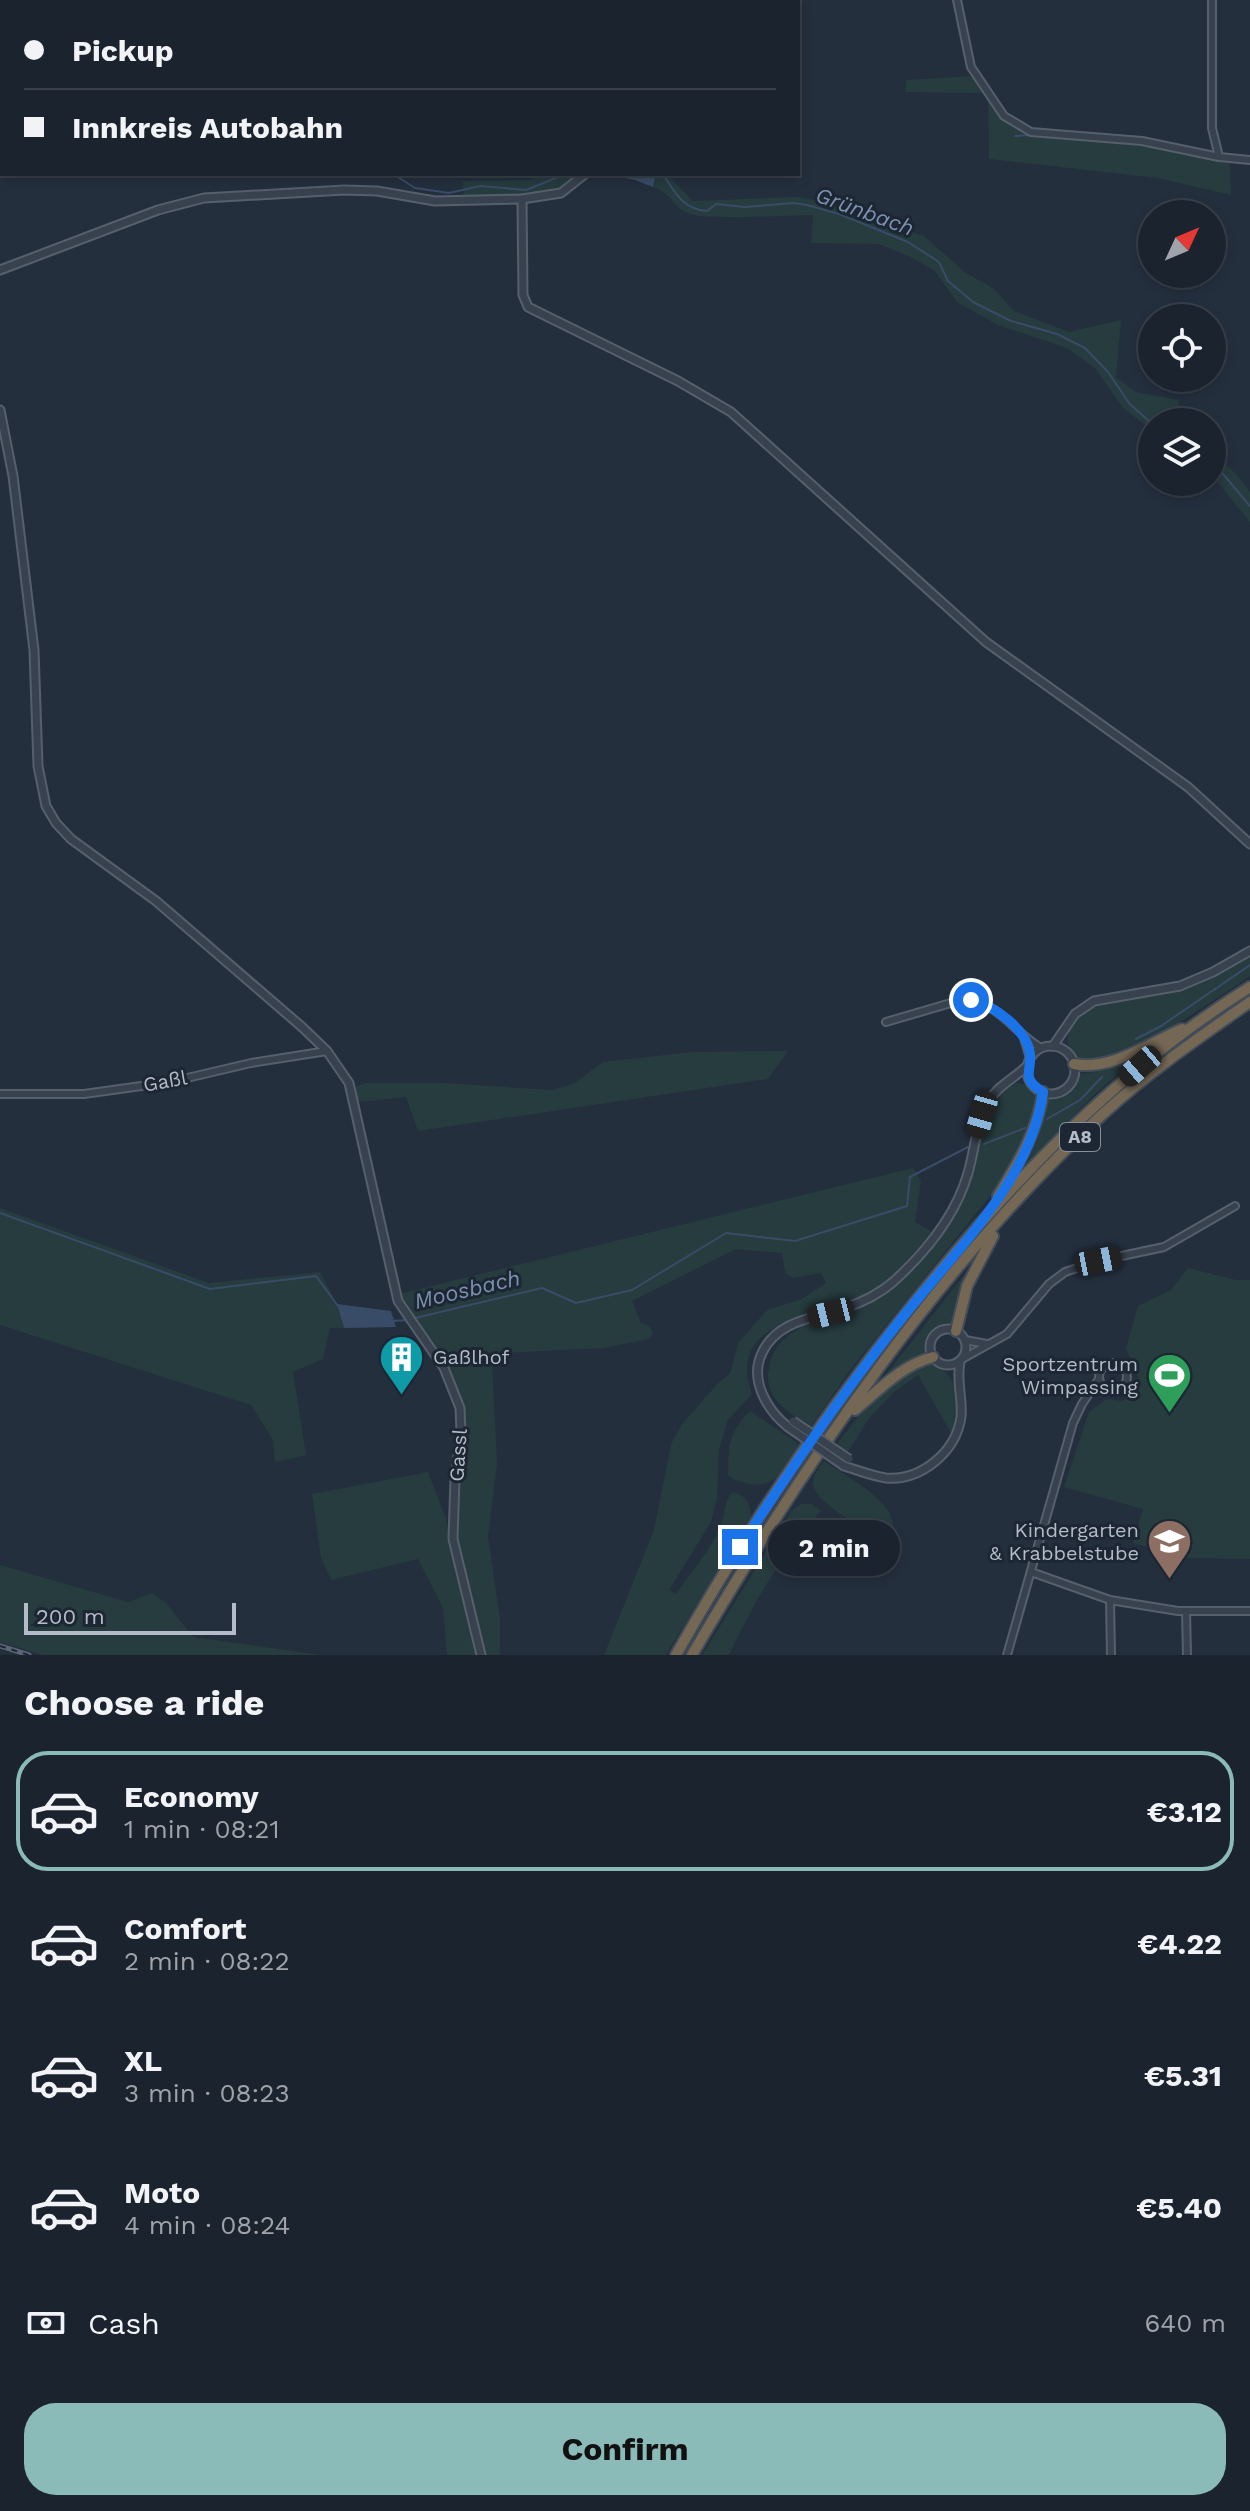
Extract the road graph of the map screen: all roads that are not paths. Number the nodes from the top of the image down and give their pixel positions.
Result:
1 (957, 0) edge
2 (1212, 0) edge
3 (1219, 157) junction
4 (1250, 160) edge
5 (582, 176) edge
6 (522, 199) junction
7 (0, 270) edge
8 (0, 410) edge
9 (1250, 844) edge
10 (1250, 951) edge
11 (1250, 987) edge
12 (1250, 1002) edge
13 (1198, 1021) junction
14 (886, 1022) dead end
15 (1064, 1032) junction
16 (1024, 1038) junction
17 (1053, 1046) junction
18 (1041, 1048) junction
19 (327, 1051) junction
20 (1066, 1051) junction
21 (1029, 1062) junction
22 (1074, 1064) junction
23 (1011, 1079) junction
24 (1030, 1081) junction
25 (1043, 1092) junction
26 (0, 1094) edge
27 (1235, 1206) dead end
28 (987, 1215) junction
29 (1004, 1217) junction
30 (956, 1331) junction
31 (965, 1340) junction
32 (987, 1344) junction
33 (933, 1357) junction
34 (962, 1360) junction
35 (949, 1366) junction
36 (1099, 1379) junction
37 (959, 1387) junction
38 (1105, 1389) junction
39 (1084, 1401) junction
40 (839, 1425) junction
41 (1031, 1572) junction
42 (1110, 1600) junction
43 (1186, 1611) junction
44 (1250, 1611) edge
45 (481, 1655) edge
46 (676, 1655) edge
47 (692, 1655) edge
48 (1007, 1655) edge
49 (1111, 1655) edge
50 (1187, 1655) edge

1 - 3 street
2 - 3 street
3 - 4 street
5 - 6 street
6 - 7 street
6 - 9 street
8 - 19 street
10 - 15 street
11 - 13 highway, A8
12 - 29 highway, A8
13 - 22 highway
13 - 28 highway, A8
14 - 16 street
15 - 17 street
15 - 20 street
16 - 18 street
16 - 21 street
17 - 18 street
17 - 20 street
18 - 21 street
19 - 26 street, Gaßl
19 - 45 street, Gassl
20 - 22 street
21 - 23 street
21 - 24 street
22 - 25 street
23 - 24 street
23 - 37 street, bridge
24 - 25 street
25 - 28 highway
27 - 32 street
28 - 46 highway, A8
29 - 30 highway
29 - 40 highway, A8
30 - 31 street
30 - 33 street
31 - 32 street
31 - 34 street
32 - 34 street
33 - 35 street
33 - 40 highway
34 - 35 street
34 - 37 street
35 - 37 street
36 - 38 street
36 - 38 street
36 - 39 street
38 - 39 street
39 - 41 street
40 - 47 highway, A8
41 - 42 street
41 - 48 street
42 - 43 street
42 - 49 street
43 - 44 street
43 - 50 street

